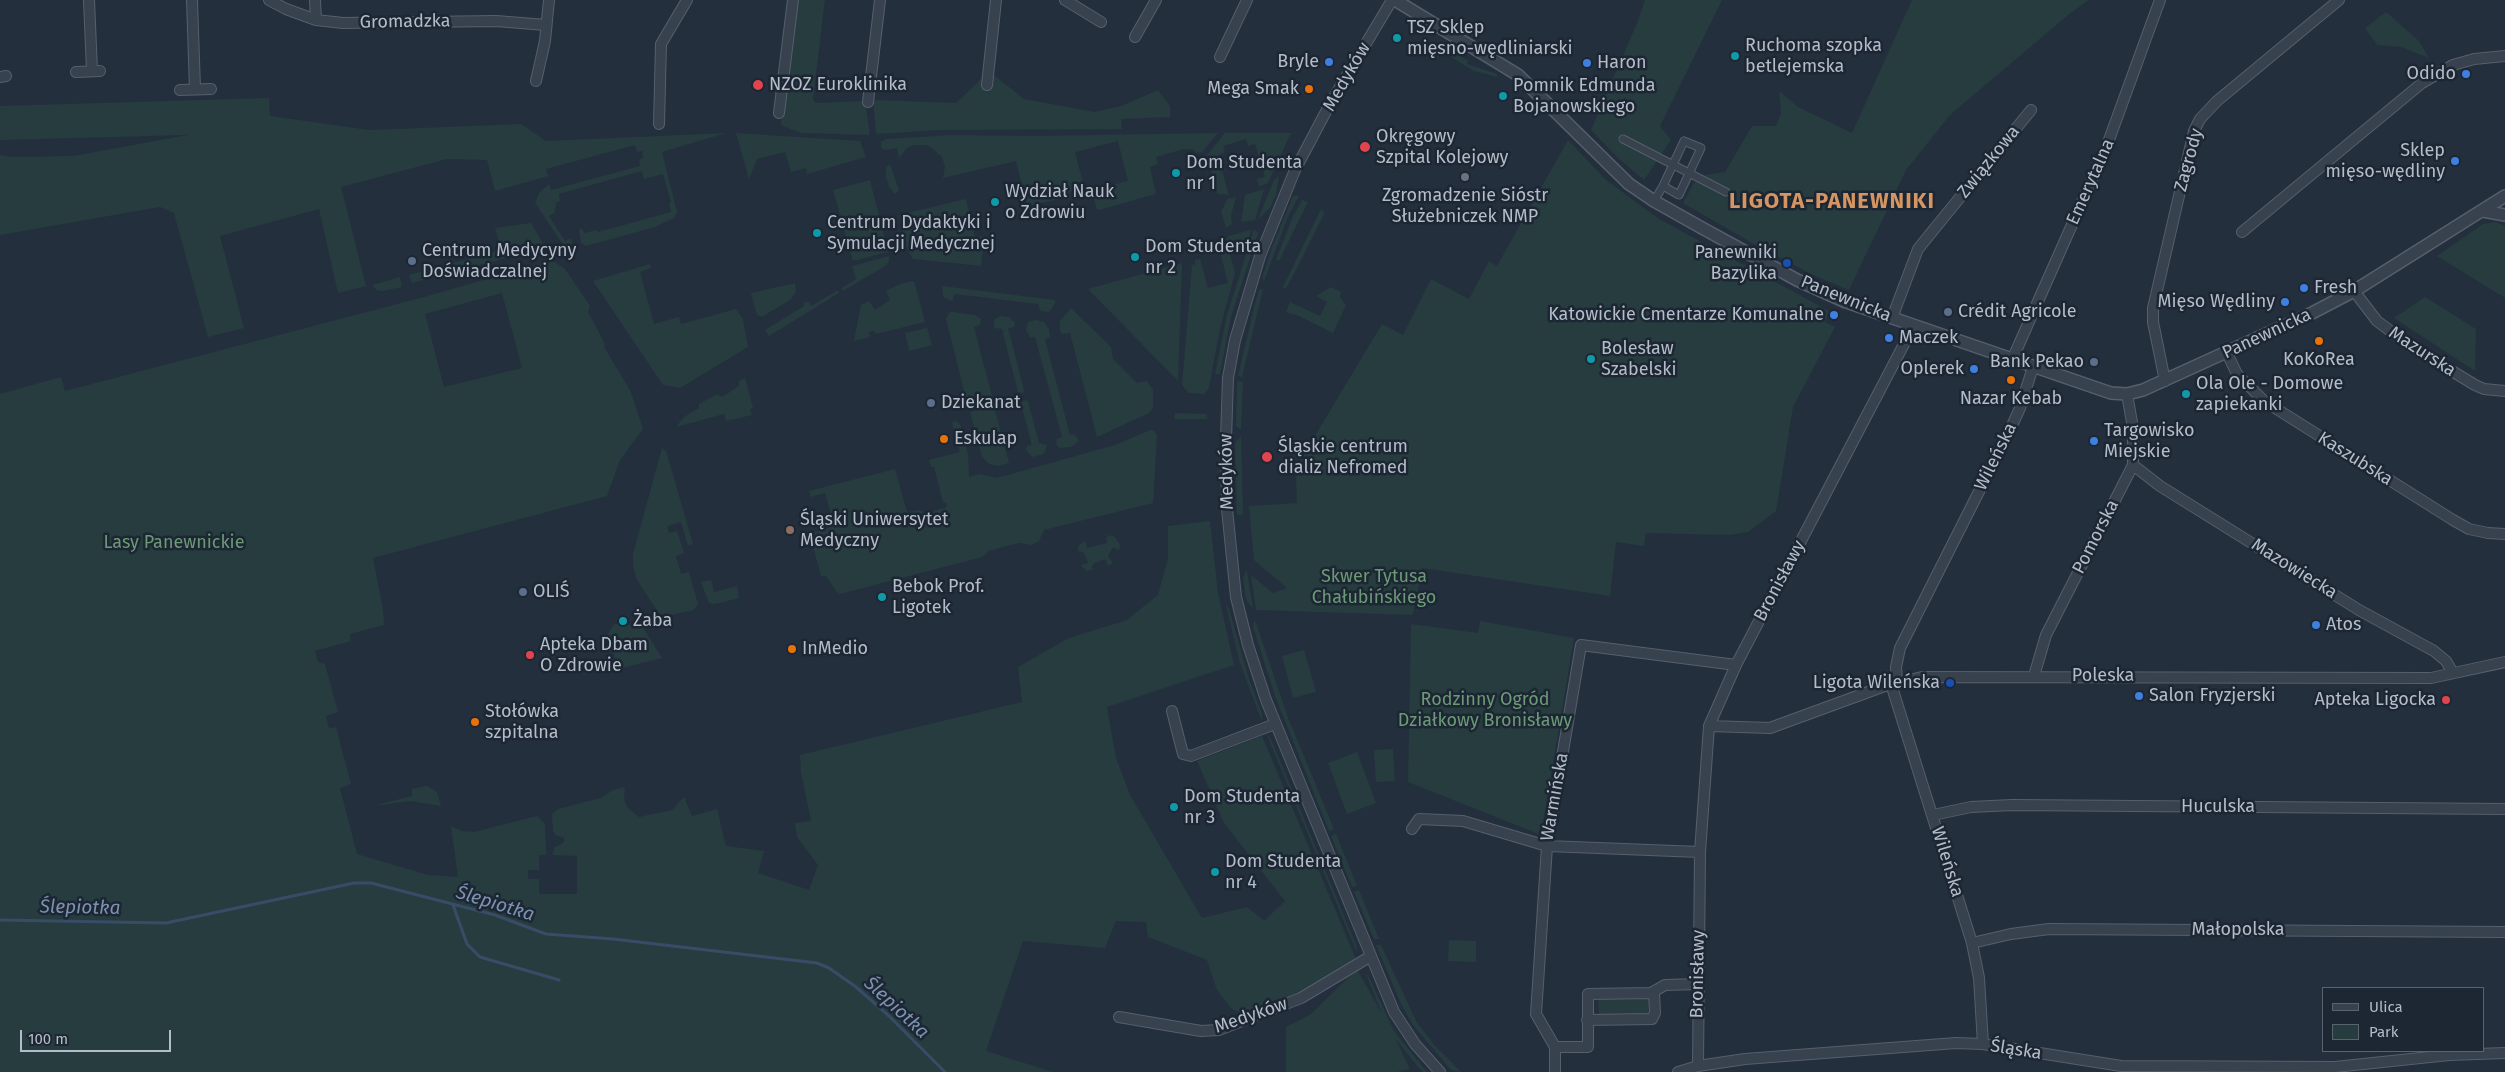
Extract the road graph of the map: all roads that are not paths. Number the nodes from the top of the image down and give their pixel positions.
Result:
1 (89, 0) edge
2 (192, 0) edge
3 (269, 0) edge
4 (315, 0) edge
5 (549, 0) edge
6 (687, 0) edge
7 (793, 0) edge
8 (880, 0) edge
9 (996, 0) edge
10 (1065, 0) edge
11 (1156, 0) edge
12 (1246, 0) edge
13 (1394, 0) edge
14 (2160, 0) edge
15 (2339, 0) edge
16 (316, 20) junction
17 (1101, 22) dead end
18 (546, 25) junction
19 (1135, 38) dead end
20 (2505, 56) edge
21 (1220, 57) dead end
22 (76, 72) dead end
23 (536, 81) dead end
24 (987, 85) dead end
25 (195, 89) junction
26 (211, 89) dead end
27 (180, 90) dead end
28 (868, 102) dead end
29 (2031, 110) dead end
30 (779, 113) dead end
31 (658, 124) dead end
32 (1624, 139) dead end
33 (1672, 165) junction
34 (1689, 173) junction
35 (1663, 186) junction
36 (1726, 192) dead end
37 (2505, 196) edge
38 (1654, 201) junction
39 (2483, 211) junction
40 (2505, 215) edge
41 (2242, 232) dead end
42 (2354, 291) junction
43 (1892, 318) junction
44 (1914, 326) junction
45 (2227, 353) junction
46 (2012, 360) junction
47 (2033, 367) junction
48 (2165, 381) junction
49 (2505, 391) edge
50 (2127, 394) junction
51 (2133, 465) junction
52 (2505, 534) edge
53 (2505, 662) edge
54 (1736, 665) junction
55 (2453, 673) junction
56 (2034, 676) junction
57 (1894, 683) junction
58 (1172, 711) dead end
59 (1276, 724) junction
60 (1709, 726) junction
61 (2505, 809) edge
62 (1933, 815) junction
63 (1412, 829) dead end
64 (1547, 846) junction
65 (1700, 852) junction
66 (2505, 932) edge
67 (1972, 943) junction
68 (1371, 956) junction
69 (1698, 984) junction
70 (1654, 993) junction
71 (1120, 1017) dead end
72 (1587, 1020) junction
73 (1983, 1044) junction
74 (1555, 1047) junction
75 (2505, 1054) edge
76 (1698, 1066) junction
77 (1440, 1072) edge
78 (1556, 1072) edge
79 (1678, 1072) edge

1 - 22 street
2 - 25 street
3 - 16 street, Gromadzka
4 - 16 street
5 - 18 street
6 - 31 street
7 - 30 street
8 - 28 street
9 - 24 street
10 - 17 street
11 - 19 street
12 - 21 street
13 - 38 street, Panewnicka
13 - 59 street, Medyków
14 - 46 street, Emerytalna
15 - 48 street, Zagrody
16 - 18 street, Gromadzka
18 - 23 street
20 - 41 street
25 - 26 street
25 - 27 street
29 - 43 street, Związkowa
32 - 33 street
33 - 34 street
33 - 34 street
33 - 35 street
34 - 35 street
34 - 36 street
35 - 38 street
37 - 39 street, Panewnicka
38 - 43 street, Panewnicka
39 - 40 street
39 - 42 street, Panewnicka
42 - 45 street, Panewnicka
42 - 49 street, Mazurska
43 - 44 street, Panewnicka
44 - 46 street, Panewnicka
44 - 54 street, Bronisławy
45 - 48 street, Panewnicka
45 - 52 street, Kaszubska
46 - 47 street, Panewnicka
47 - 50 street, Panewnicka
47 - 57 street, Wileńska
48 - 50 street, Panewnicka
50 - 51 street, Pomorska
51 - 55 street, Mazowiecka
51 - 56 street, Pomorska
53 - 55 street, Poleska
54 - 60 street, Bronisławy
54 - 64 street, Warmińska
55 - 56 street, Poleska
56 - 57 street, Poleska
57 - 60 street, Poleska
57 - 62 street, Wileńska
58 - 59 street
59 - 68 street, Medyków
60 - 65 street, Bronisławy
61 - 62 street, Huculska
62 - 67 street, Wileńska
63 - 64 street
64 - 65 street
64 - 74 street, Warmińska
65 - 69 street, Bronisławy
66 - 67 street, Małopolska
67 - 73 street, Wileńska
68 - 71 street, Medyków
68 - 77 street, Medyków
69 - 70 street
69 - 76 street, Bronisławy
70 - 72 street
70 - 72 street
72 - 74 street
73 - 75 street, Śląska
73 - 76 street, Śląska
74 - 78 street, Warmińska
76 - 79 street, Śląska

